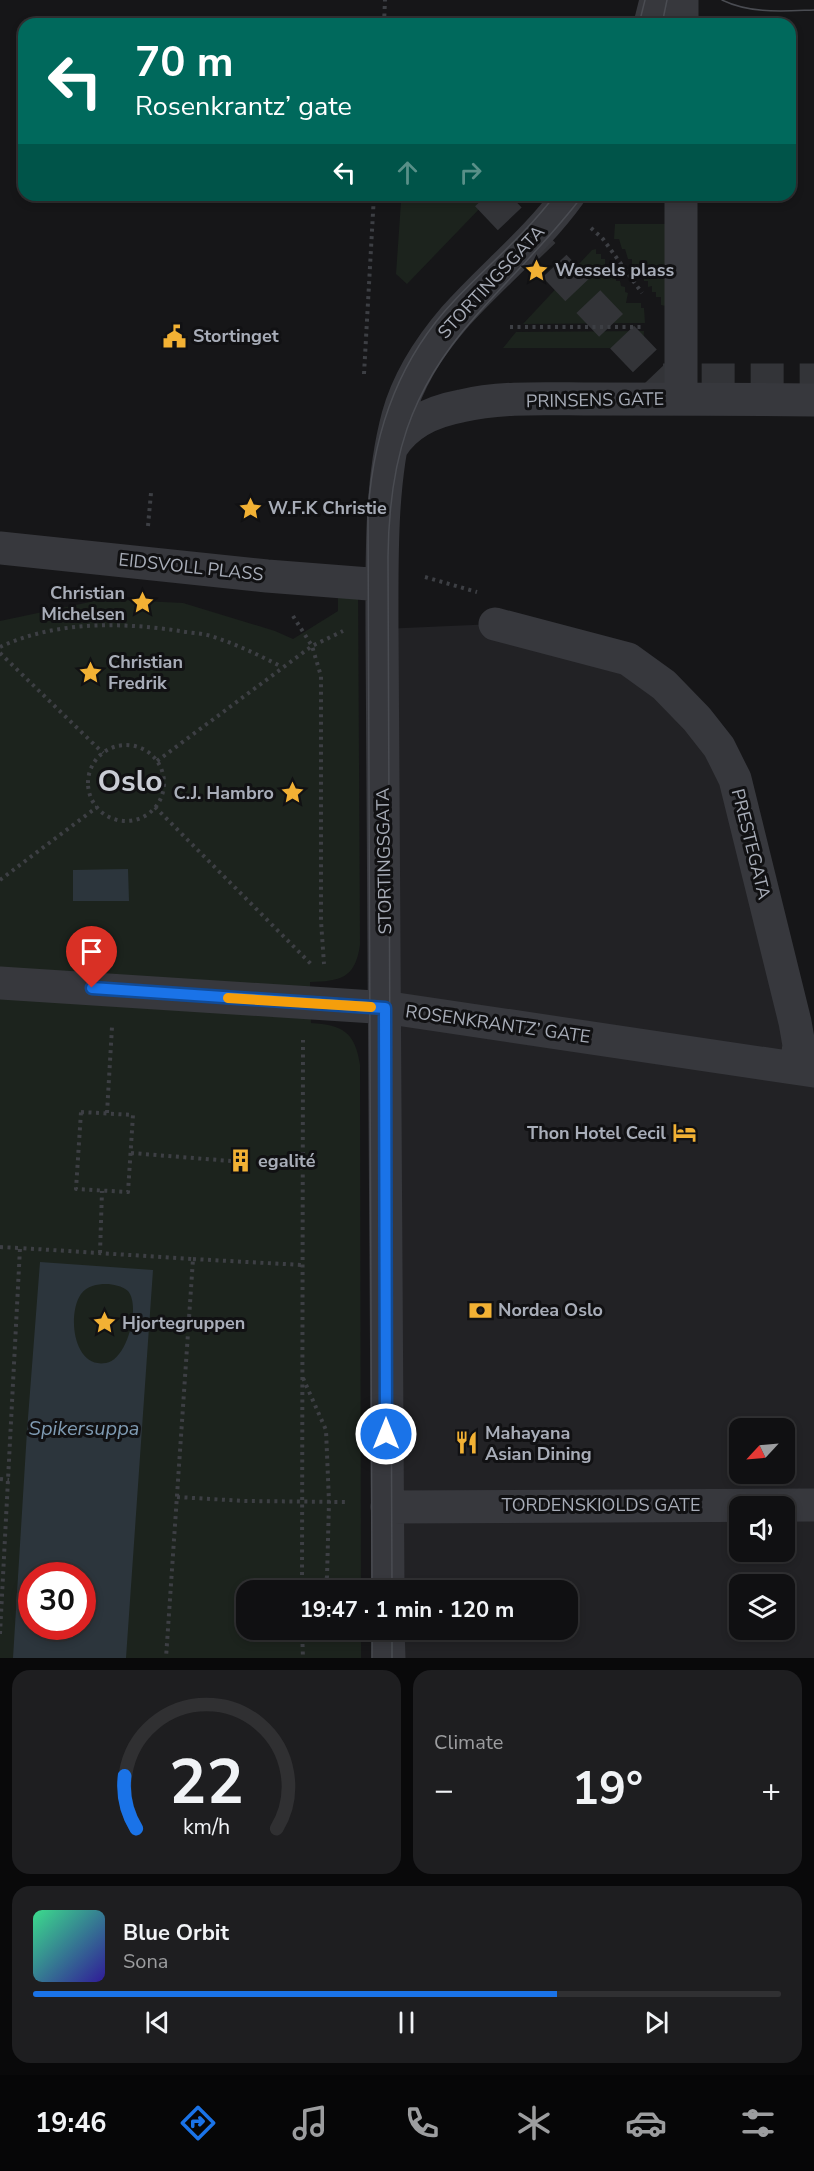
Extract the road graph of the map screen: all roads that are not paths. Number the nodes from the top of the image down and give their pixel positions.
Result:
1 (656, 0) edge
2 (682, 0) edge
3 (652, 18) edge
4 (682, 18) edge
5 (564, 201) edge
6 (681, 201) edge
7 (681, 399) junction
8 (814, 400) edge
9 (392, 447) junction
10 (0, 548) edge
11 (382, 585) junction
12 (495, 624) dead end
13 (0, 983) edge
14 (385, 1008) junction
15 (805, 1069) edge
16 (814, 1505) edge
17 (387, 1507) junction
18 (388, 1580) edge
19 (388, 1640) edge
20 (388, 1658) edge

1 - 3 street
2 - 4 street
5 - 9 street, STORTINGSGATA
6 - 7 street, PRINSENS GATE
7 - 8 street
7 - 9 street, PRINSENS GATE
9 - 11 street, STORTINGSGATA
10 - 11 street, EIDSVOLL PLASS
11 - 14 street, STORTINGSGATA
12 - 15 street, PRESTEGATA
13 - 14 street, ROSENKRANTZ’ GATE
14 - 15 street, ROSENKRANTZ’ GATE
14 - 17 street, STORTINGSGATA
16 - 17 street, TORDENSKIOLDS GATE
17 - 18 street, STORTINGSGATA
19 - 20 street

